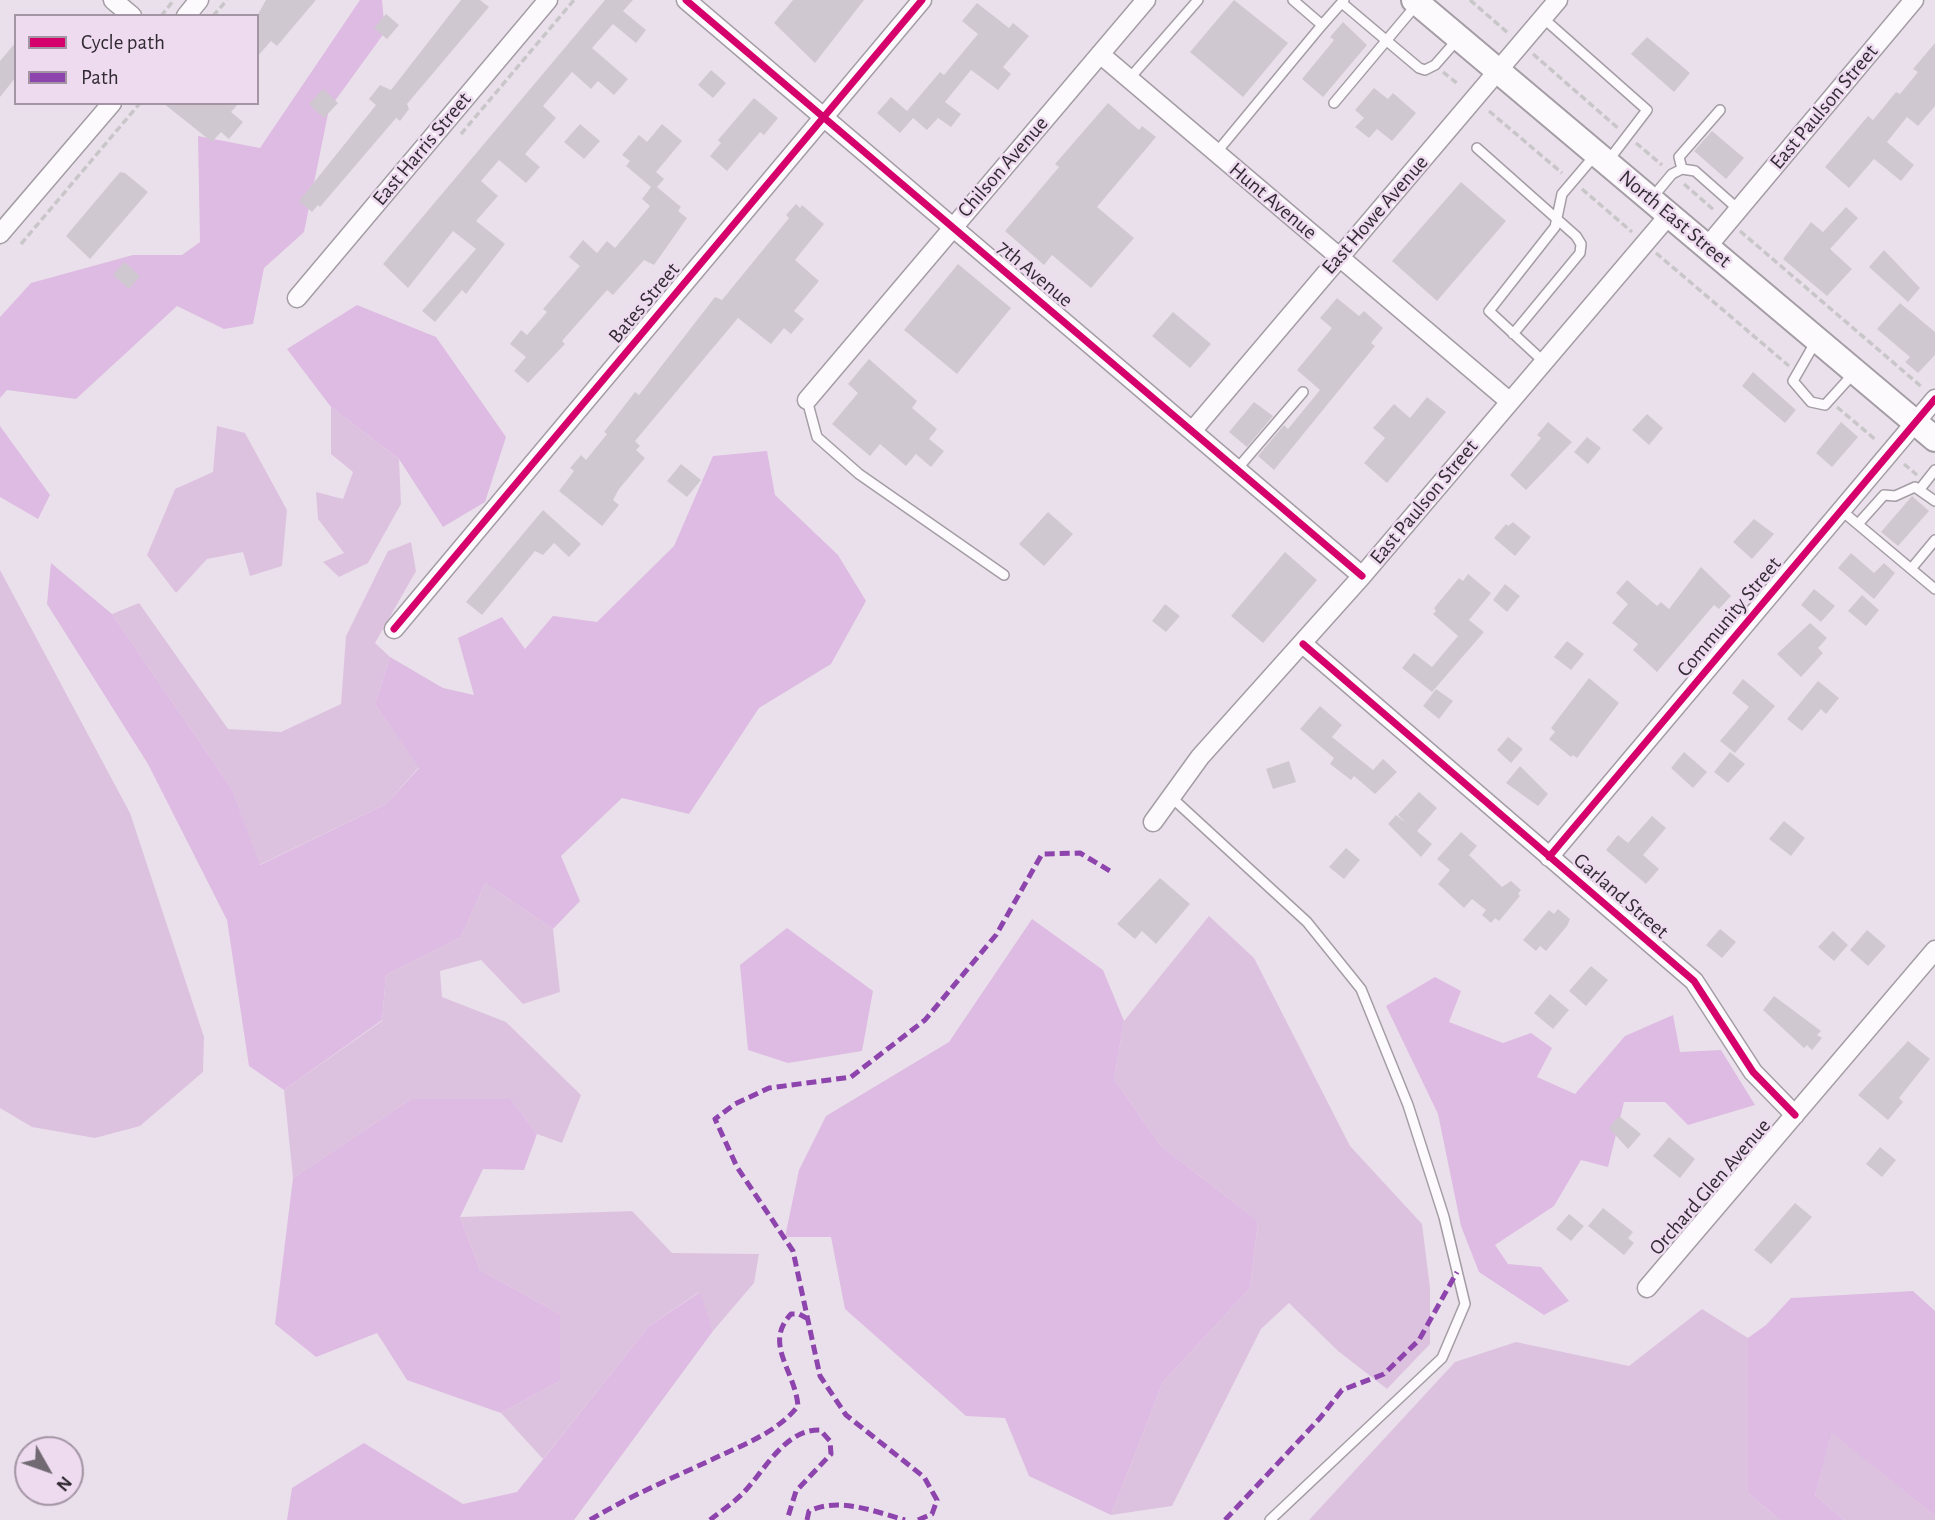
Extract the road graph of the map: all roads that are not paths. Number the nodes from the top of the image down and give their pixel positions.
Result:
1 (113, 0) edge
2 (199, 0) edge
3 (548, 0) edge
4 (685, 0) edge
5 (922, 0) edge
6 (1146, 0) edge
7 (1198, 0) edge
8 (1293, 0) edge
9 (1558, 0) edge
10 (1914, 0) edge
11 (1343, 1) edge
12 (1416, 1) edge
13 (129, 14) edge
14 (188, 14) edge
15 (1543, 18) junction
16 (1322, 25) junction
17 (1459, 37) junction
18 (1387, 41) junction
19 (1100, 54) junction
20 (1498, 70) junction
21 (1129, 79) junction
22 (1334, 103) dead end
23 (109, 105) edge
24 (1720, 110) dead end
25 (824, 117) junction
26 (1476, 148) dead end
27 (1216, 153) junction
28 (1603, 158) junction
29 (1682, 169) junction
30 (1660, 207) junction
31 (1733, 215) junction
32 (1557, 219) junction
33 (952, 226) junction
34 (0, 234) edge
35 (1707, 247) junction
36 (1339, 256) junction
37 (297, 298) dead end
38 (1513, 334) junction
39 (1817, 340) junction
40 (1543, 361) junction
41 (1856, 372) junction
42 (1303, 392) dead end
43 (1930, 394) edge
44 (807, 400) joint
45 (1509, 401) junction
46 (1916, 423) junction
47 (1193, 430) junction
48 (1935, 439) edge
49 (1237, 469) junction
50 (1935, 470) edge
51 (1923, 485) junction
52 (1935, 501) edge
53 (1842, 511) junction
54 (1858, 524) junction
55 (1935, 540) edge
56 (1911, 569) junction
57 (1004, 575) dead end
58 (1362, 576) junction
59 (1935, 589) edge
60 (394, 629) dead end
61 (1303, 644) junction
62 (1171, 797) junction
63 (1153, 822) dead end
64 (1549, 857) junction
65 (1935, 950) edge
66 (1795, 1115) junction
67 (1647, 1288) dead end
68 (1270, 1520) edge

1 - 13 street
2 - 14 street
3 - 37 street, East Harris Street
4 - 25 street, 7th Avenue
5 - 25 street, Bates Street
6 - 19 street, Chilson Avenue
7 - 21 lane
8 - 16 lane
9 - 15 street, East Howe Avenue
10 - 31 street, East Paulson Street
11 - 16 lane
11 - 18 lane
12 - 17 main road, North East Street
12 - 18 lane
15 - 20 street, East Howe Avenue
15 - 28 lane
16 - 27 lane
17 - 18 lane
17 - 20 main road, North East Street
18 - 22 lane
19 - 21 street, Hunt Avenue
19 - 33 street, Chilson Avenue
20 - 28 main road, North East Street
20 - 36 street, East Howe Avenue
21 - 27 street, Hunt Avenue
23 - 34 street
24 - 29 lane
25 - 33 street, 7th Avenue
25 - 60 street, Bates Street
26 - 32 lane
27 - 36 street, Hunt Avenue
28 - 30 main road, North East Street
28 - 32 lane
29 - 30 lane
29 - 31 lane
30 - 35 main road, North East Street
30 - 40 street, East Paulson Street
31 - 35 street, East Paulson Street
32 - 38 lane
32 - 38 lane
33 - 44 street, Chilson Avenue
33 - 47 street, 7th Avenue
35 - 39 main road, North East Street
36 - 45 street, Hunt Avenue
36 - 47 street, East Howe Avenue
38 - 40 lane
39 - 41 main road, North East Street
39 - 41 lane
40 - 45 street, East Paulson Street
41 - 46 main road, North East Street
42 - 49 lane
43 - 46 street, Community Street
44 - 57 lane
45 - 58 street, East Paulson Street
46 - 48 main road, North East Street
46 - 53 street, Community Street
47 - 49 street, 7th Avenue
49 - 58 street, 7th Avenue
50 - 51 lane
51 - 52 lane
51 - 54 lane
53 - 54 lane
53 - 64 street, Community Street
54 - 56 lane
55 - 56 lane
56 - 59 lane
58 - 61 street, East Paulson Street
61 - 62 street, East Paulson Street
61 - 64 street, Garland Street
62 - 63 street, East Paulson Street
62 - 68 lane
64 - 66 street, Garland Street
65 - 66 street, Orchard Glen Avenue
66 - 67 street, Orchard Glen Avenue

